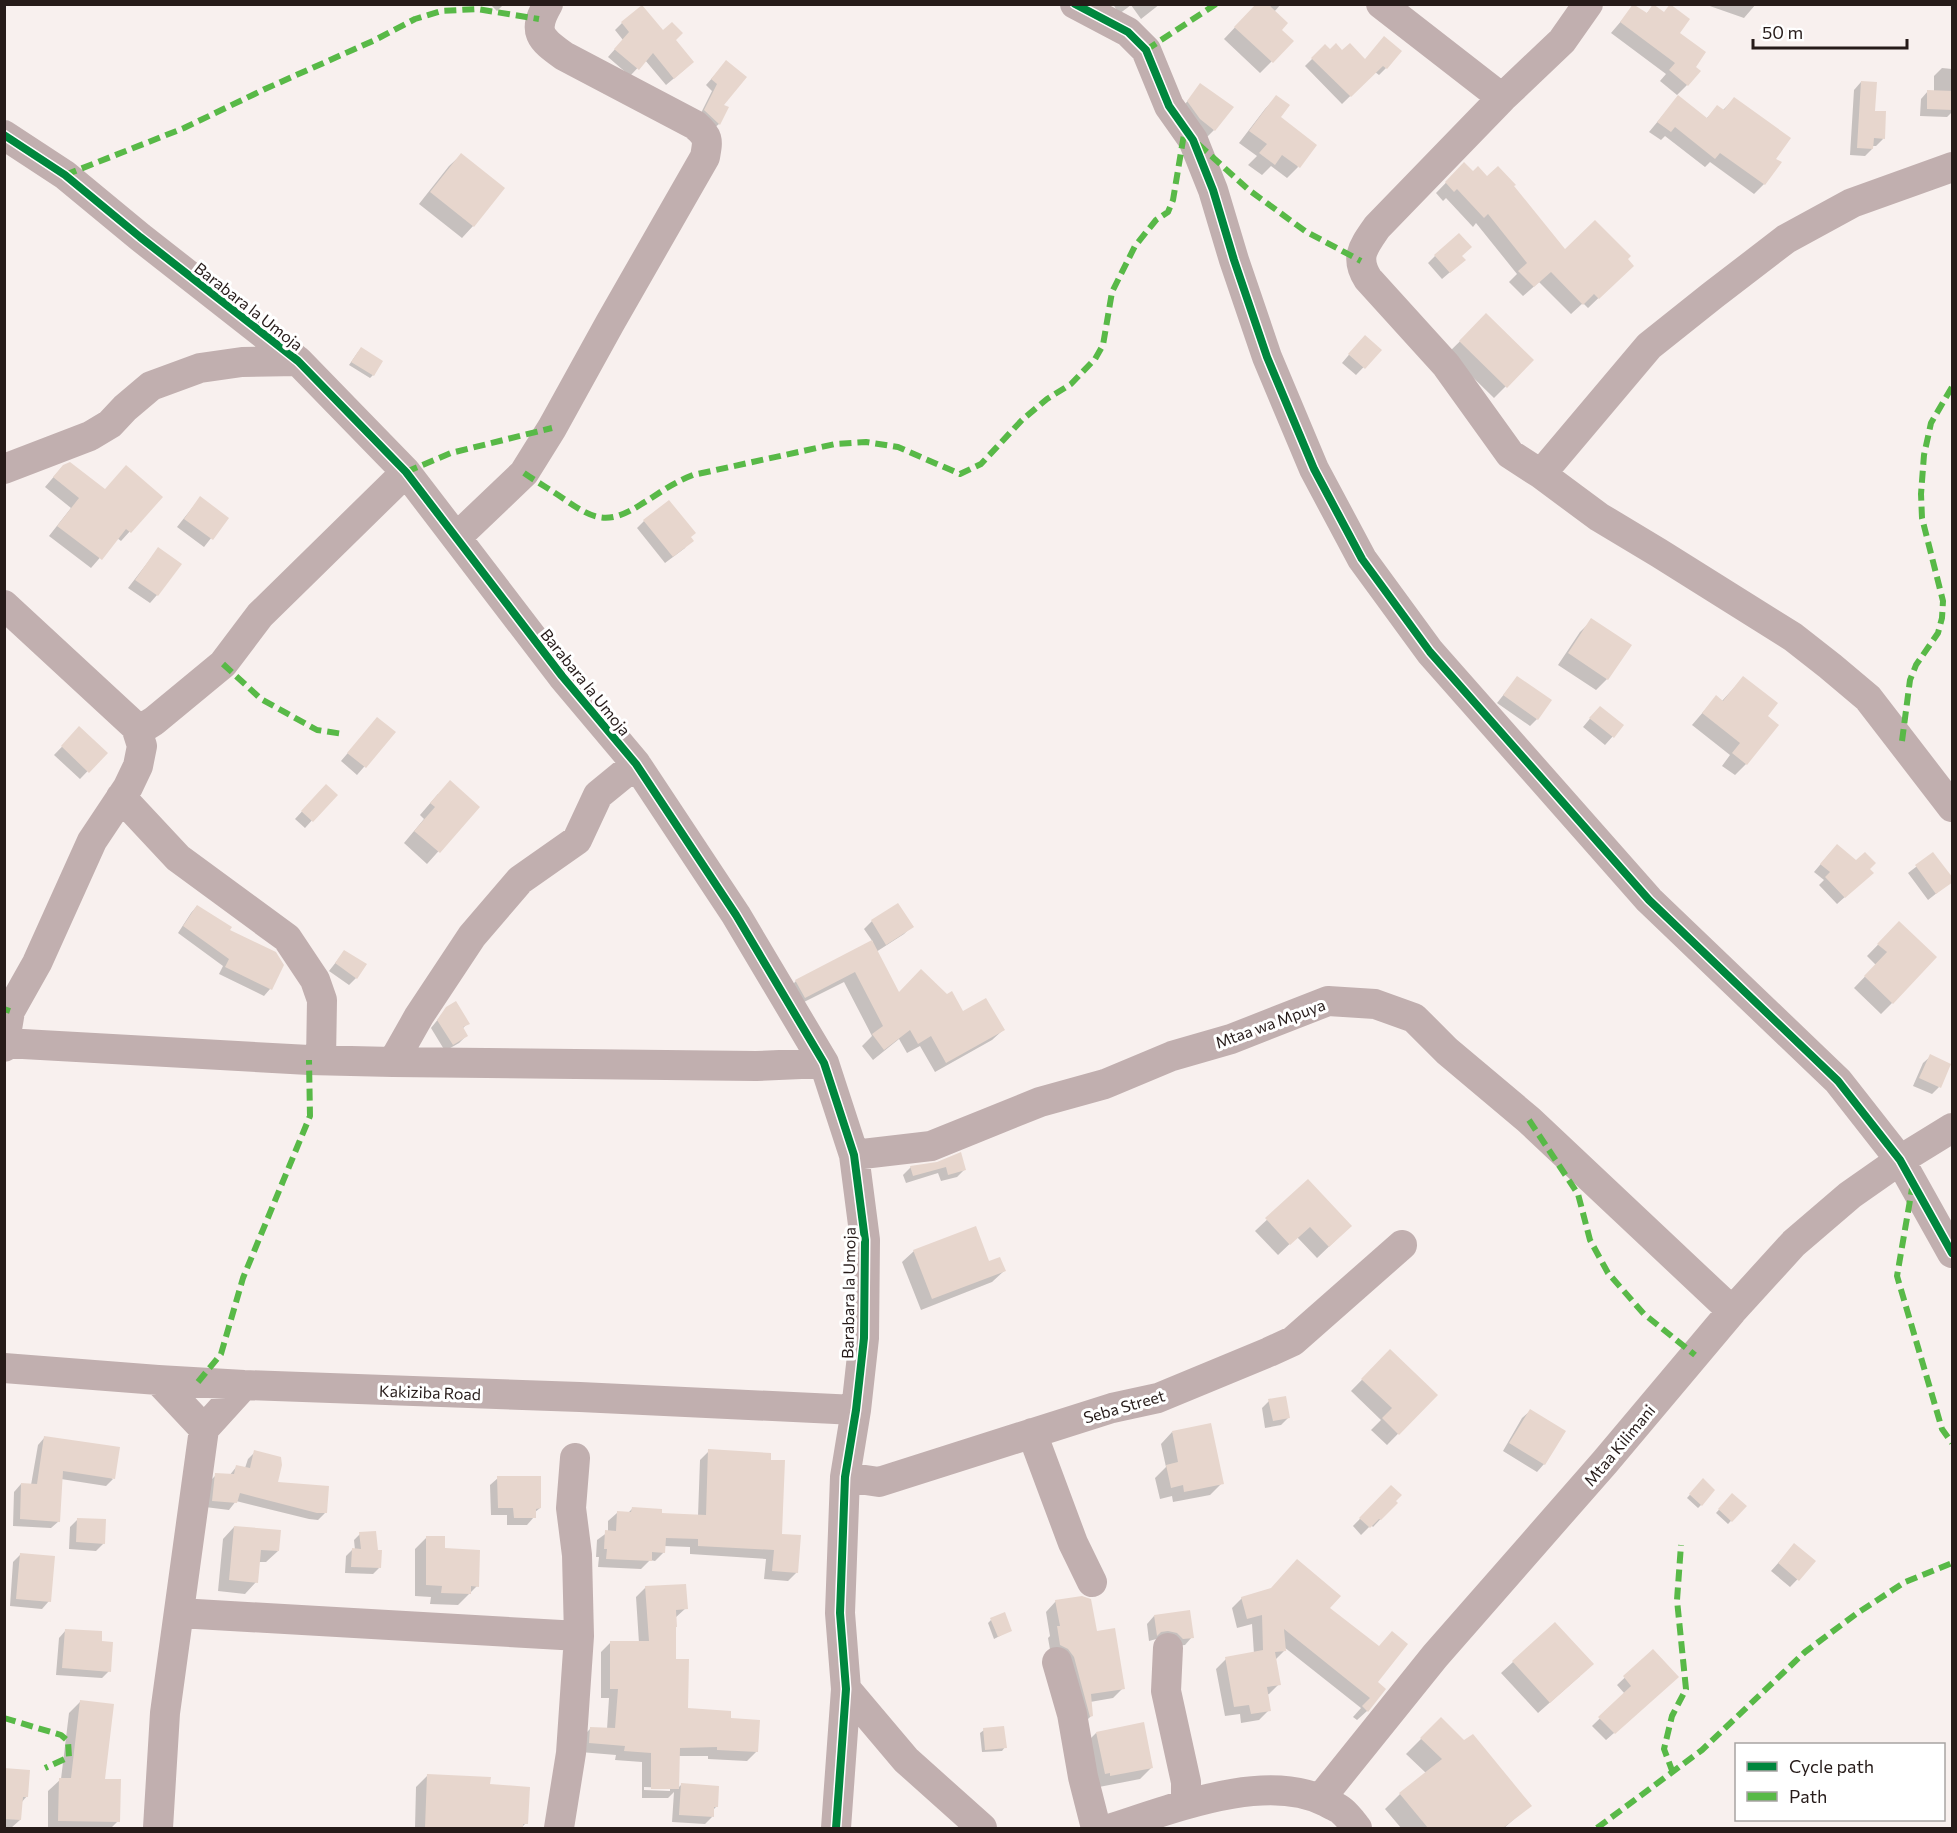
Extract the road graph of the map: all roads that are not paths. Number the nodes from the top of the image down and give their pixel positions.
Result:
1 (548, 4) edge
2 (1075, 4) edge
3 (1381, 4) edge
4 (1588, 4) edge
5 (1502, 98) junction
6 (4, 135) edge
7 (1953, 166) edge
8 (298, 361) junction
9 (4, 469) edge
10 (406, 472) junction
11 (1541, 474) junction
12 (457, 537) junction
13 (4, 605) edge
14 (138, 730) junction
15 (636, 764) junction
16 (121, 797) junction
17 (1953, 807) edge
18 (5, 1045) edge
19 (321, 1060) junction
20 (393, 1062) junction
21 (824, 1063) junction
22 (1953, 1128) edge
23 (854, 1155) junction
24 (1900, 1160) junction
25 (1402, 1245) dead end
26 (1953, 1253) edge
27 (1732, 1311) junction
28 (4, 1368) edge
29 (159, 1380) junction
30 (244, 1385) junction
31 (856, 1410) junction
32 (204, 1429) junction
33 (1032, 1433) junction
34 (575, 1458) dead end
35 (845, 1477) junction
36 (1092, 1582) dead end
37 (179, 1613) junction
38 (579, 1636) junction
39 (1168, 1648) dead end
40 (1057, 1662) dead end
41 (846, 1689) junction
42 (1320, 1799) junction
43 (1186, 1804) junction
44 (158, 1828) edge
45 (559, 1828) edge
46 (836, 1828) edge
47 (982, 1828) edge
48 (1096, 1828) edge
49 (1112, 1828) edge
50 (1358, 1828) edge

1 - 12 street
2 - 24 street
3 - 5 street
4 - 5 street
5 - 11 street
6 - 8 street, Barabara la Umoja
7 - 11 street
8 - 9 street
8 - 10 street, Barabara la Umoja
10 - 12 street, Barabara la Umoja
10 - 14 street
11 - 17 street
12 - 15 street, Barabara la Umoja
13 - 14 street
14 - 16 street
15 - 20 street
15 - 21 street, Barabara la Umoja
16 - 18 street
16 - 19 street
18 - 19 street
19 - 20 street
20 - 21 street
21 - 23 street, Barabara la Umoja
22 - 24 street, Mtaa Kilimani
23 - 27 street, Mtaa wa Mpuya
23 - 31 street, Barabara la Umoja
24 - 26 street
24 - 27 street, Mtaa Kilimani
25 - 33 street, Seba Street
27 - 42 street, Mtaa Kilimani
28 - 29 street, Kakiziba Road
29 - 30 street, Kakiziba Road
29 - 32 street
30 - 31 street, Kakiziba Road
30 - 32 street
31 - 35 street, Barabara la Umoja
32 - 37 street
33 - 35 street, Seba Street
33 - 36 street
34 - 38 street
35 - 41 street, Barabara la Umoja
37 - 38 street
37 - 44 street
38 - 45 street
39 - 43 street
40 - 48 street
41 - 46 street, Barabara la Umoja
41 - 47 street
42 - 43 street
42 - 50 street
43 - 49 street

